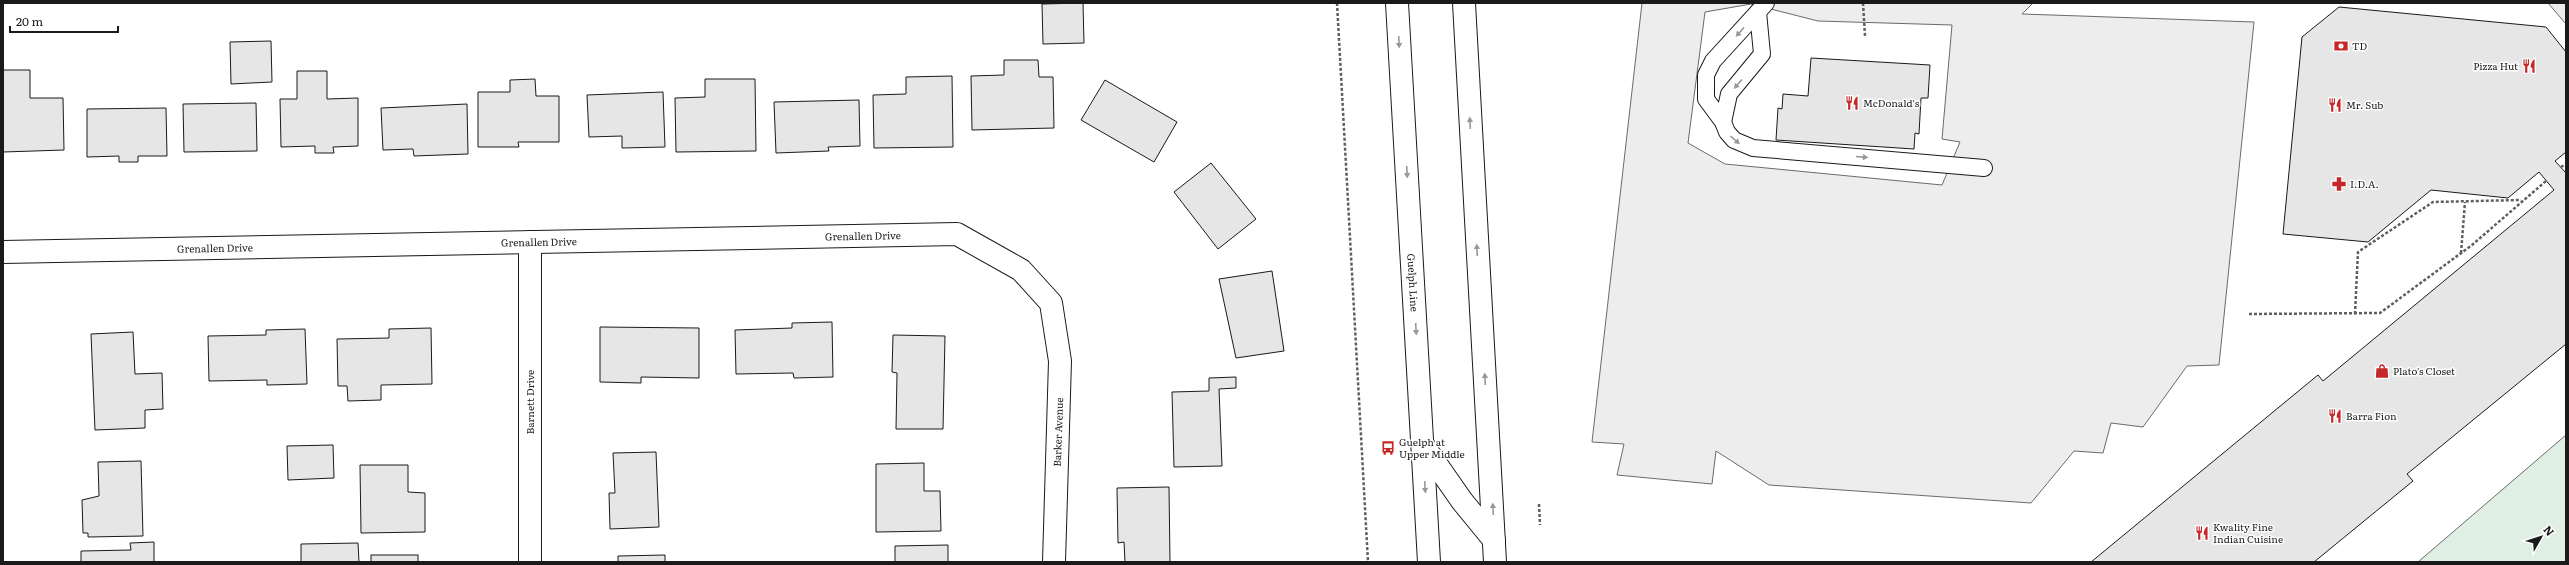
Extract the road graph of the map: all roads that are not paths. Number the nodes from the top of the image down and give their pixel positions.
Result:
1 (1397, 3) edge
2 (1464, 3) edge
3 (1762, 7) edge
4 (1723, 122) junction
5 (1984, 168) dead end
6 (530, 242) junction
7 (3, 252) edge
8 (1051, 303) joint
9 (1423, 445) junction
10 (1494, 540) junction
11 (530, 562) edge
12 (1054, 562) edge
13 (1429, 562) edge
14 (1495, 562) edge

1 -> 9 street, Guelph Line
10 -> 2 street
3 -> 4 lane
3 -> 4 lane
4 -> 5 lane
6 - 7 street, Grenallen Drive
6 - 8 street, Grenallen Drive
6 - 11 street, Barnett Drive
8 - 12 street, Barker Avenue
9 - 10 street
9 -> 13 street, Guelph Line
10 - 14 street

